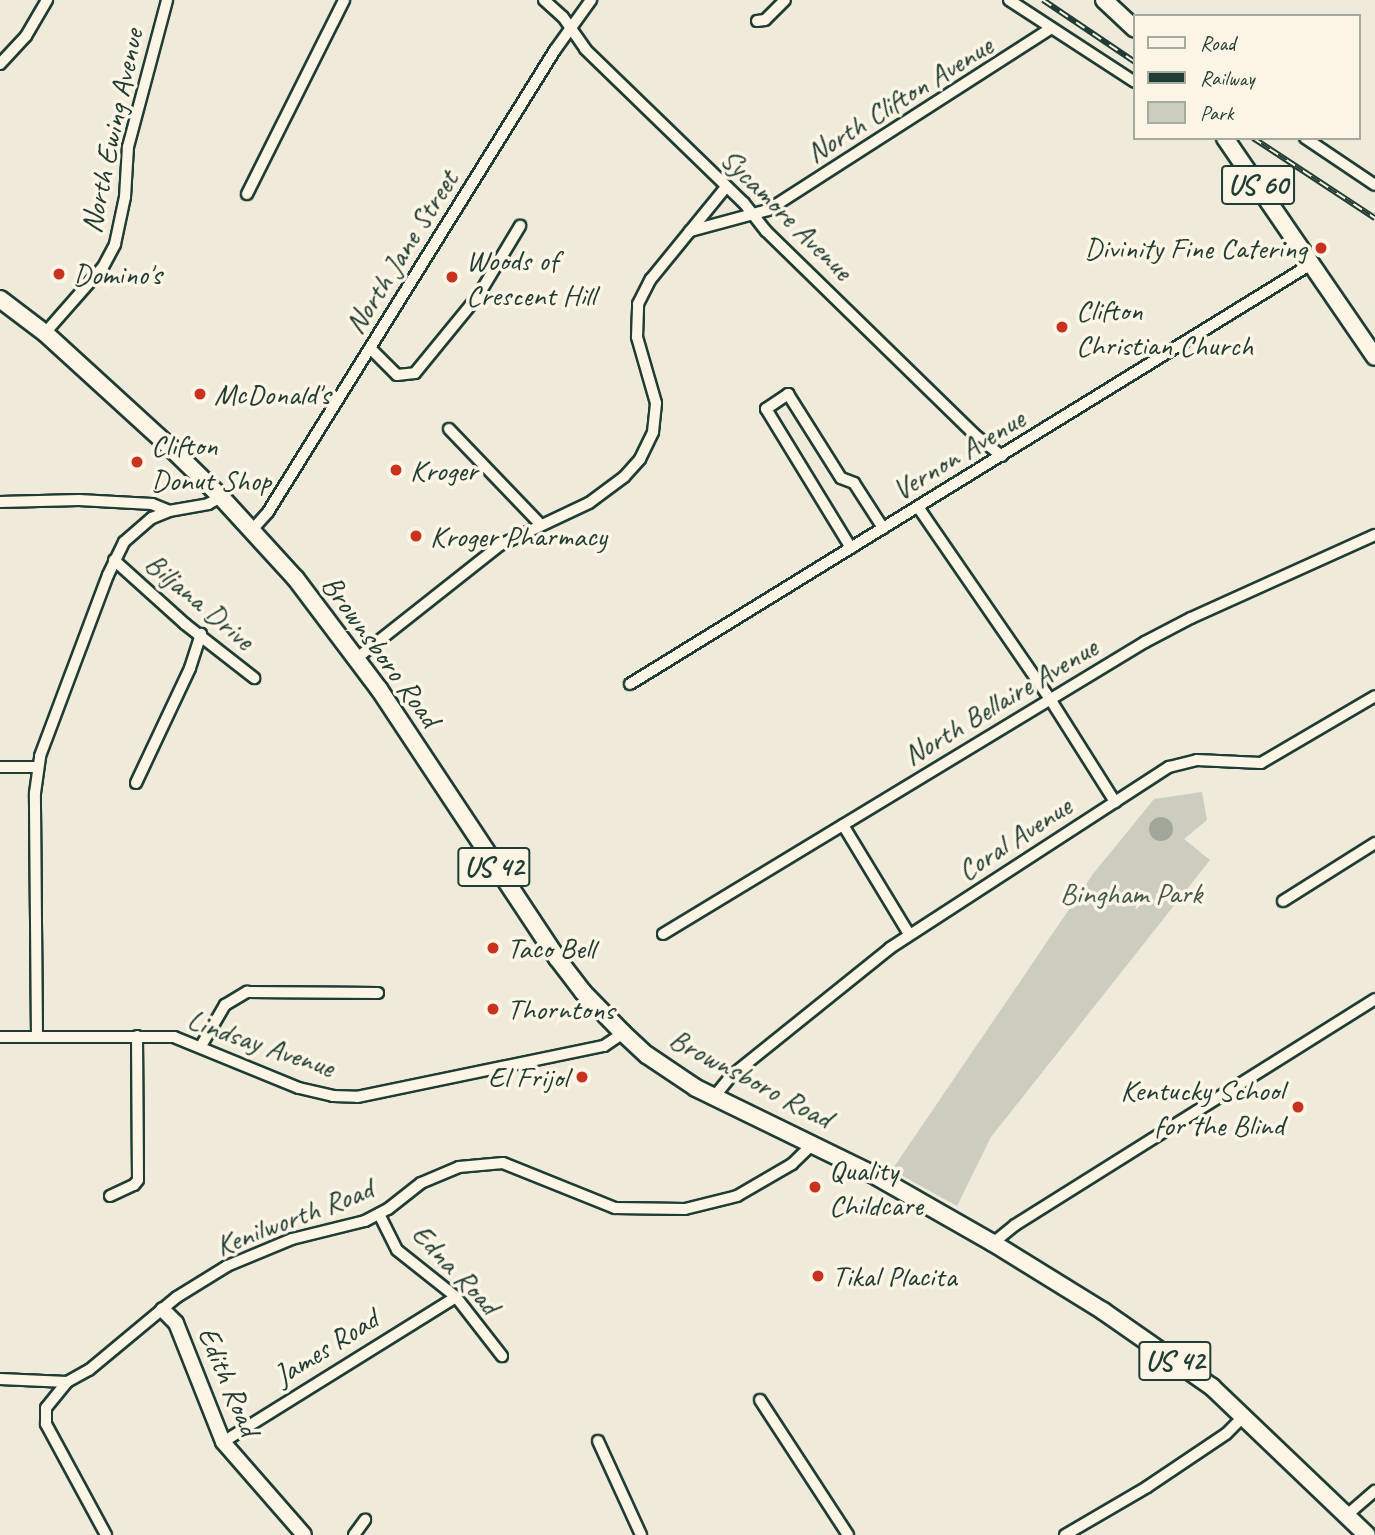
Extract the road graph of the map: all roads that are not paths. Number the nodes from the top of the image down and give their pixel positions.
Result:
1 (47, 0) edge
2 (167, 0) edge
3 (344, 0) edge
4 (544, 0) edge
5 (591, 0) edge
6 (785, 0) edge
7 (1009, 0) edge
8 (1104, 0) edge
9 (757, 20) dead end
10 (1051, 28) junction
11 (1134, 28) edge
12 (571, 30) junction
13 (0, 64) edge
14 (1134, 81) edge
15 (1226, 140) edge
16 (1308, 140) edge
17 (1375, 185) edge
18 (726, 187) junction
19 (247, 194) dead end
20 (752, 215) junction
21 (520, 226) dead end
22 (690, 231) junction
23 (1311, 264) junction
24 (0, 299) edge
25 (45, 333) junction
26 (370, 348) junction
27 (1375, 357) edge
28 (449, 429) dead end
29 (1002, 456) junction
30 (221, 497) junction
31 (0, 502) edge
32 (918, 507) junction
33 (169, 511) junction
34 (540, 524) junction
35 (883, 528) junction
36 (252, 530) junction
37 (1375, 535) edge
38 (851, 548) junction
39 (114, 560) junction
40 (201, 634) junction
41 (356, 658) junction
42 (254, 678) dead end
43 (630, 684) dead end
44 (1375, 696) edge
45 (1051, 699) junction
46 (0, 767) edge
47 (37, 767) junction
48 (136, 783) dead end
49 (1115, 802) junction
50 (843, 825) junction
51 (1375, 843) edge
52 (1283, 901) dead end
53 (663, 934) dead end
54 (909, 934) junction
55 (378, 993) dead end
56 (1375, 999) edge
57 (623, 1033) junction
58 (37, 1036) junction
59 (137, 1036) junction
60 (0, 1037) edge
61 (201, 1046) junction
62 (714, 1097) junction
63 (813, 1144) junction
64 (110, 1196) dead end
65 (379, 1214) junction
66 (993, 1243) junction
67 (456, 1297) junction
68 (163, 1310) junction
69 (502, 1356) dead end
70 (0, 1379) edge
71 (67, 1381) junction
72 (760, 1400) dead end
73 (1244, 1416) junction
74 (598, 1441) dead end
75 (223, 1442) junction
76 (1375, 1491) edge
77 (1347, 1515) junction
78 (365, 1520) dead end
79 (106, 1535) edge
80 (304, 1535) edge
81 (354, 1535) edge
82 (641, 1535) edge
83 (848, 1535) edge
84 (1065, 1535) edge
85 (1367, 1535) edge

1 - 13 street
2 - 25 street, North Ewing Avenue
3 - 19 street
4 - 12 street, Sycamore Avenue
5 - 12 street, North Jane Street
6 - 9 street
7 - 10 street
8 - 11 main road
10 - 14 street
10 - 20 street, North Clifton Avenue
12 - 18 street, Sycamore Avenue
12 - 26 street, North Jane Street
15 - 23 main road, US 60
16 - 17 street
18 - 20 street, Sycamore Avenue
18 - 22 street
20 - 22 street, North Clifton Avenue
20 - 29 street, Sycamore Avenue
21 - 26 street
22 - 34 street
23 - 27 main road, US 60
23 - 29 street, Vernon Avenue
24 - 25 main road, Brownsboro Road / US 42
25 - 30 main road, Brownsboro Road / US 42
26 - 36 street, North Jane Street
28 - 34 street
29 - 32 street, Vernon Avenue
30 - 33 street
30 - 36 main road, Brownsboro Road / US 42
31 - 33 street
32 - 35 street, Vernon Avenue
32 - 45 street
33 - 39 street
34 - 41 street
35 - 38 street, Vernon Avenue
35 - 38 street
36 - 41 main road, Brownsboro Road / US 42
37 - 45 street, North Bellaire Avenue
38 - 43 street, Vernon Avenue
39 - 40 street, Biljana Drive
39 - 47 street
40 - 42 street, Biljana Drive
40 - 48 street
41 - 57 main road, Brownsboro Road / US 42
44 - 49 street, Coral Avenue
45 - 49 street
45 - 50 street, North Bellaire Avenue
46 - 47 street
47 - 58 street
49 - 54 street, Coral Avenue
50 - 53 street, North Bellaire Avenue
50 - 54 street
51 - 52 street
54 - 62 street, Coral Avenue
55 - 61 street
56 - 66 street
57 - 61 street, Lindsay Avenue
57 - 62 main road, Brownsboro Road / US 42
58 - 59 street, Lindsay Avenue
58 - 60 street, Lindsay Avenue
59 - 61 street, Lindsay Avenue
59 - 64 street
62 - 63 main road, Brownsboro Road / US 42
63 - 65 street, Kenilworth Road
63 - 66 main road, Brownsboro Road / US 42
65 - 67 street, Edna Road
65 - 68 street, Kenilworth Road
66 - 73 main road, Brownsboro Road / US 42
67 - 69 street, Edna Road
67 - 75 street, James Road
68 - 71 street, Kenilworth Road
68 - 75 street, Edith Road
70 - 71 street
71 - 79 street
72 - 83 street
73 - 77 main road, Brownsboro Road / US 42
73 - 84 street
74 - 82 street
75 - 80 street, Edith Road
76 - 77 street
77 - 85 main road, Brownsboro Road / US 42
78 - 81 street

